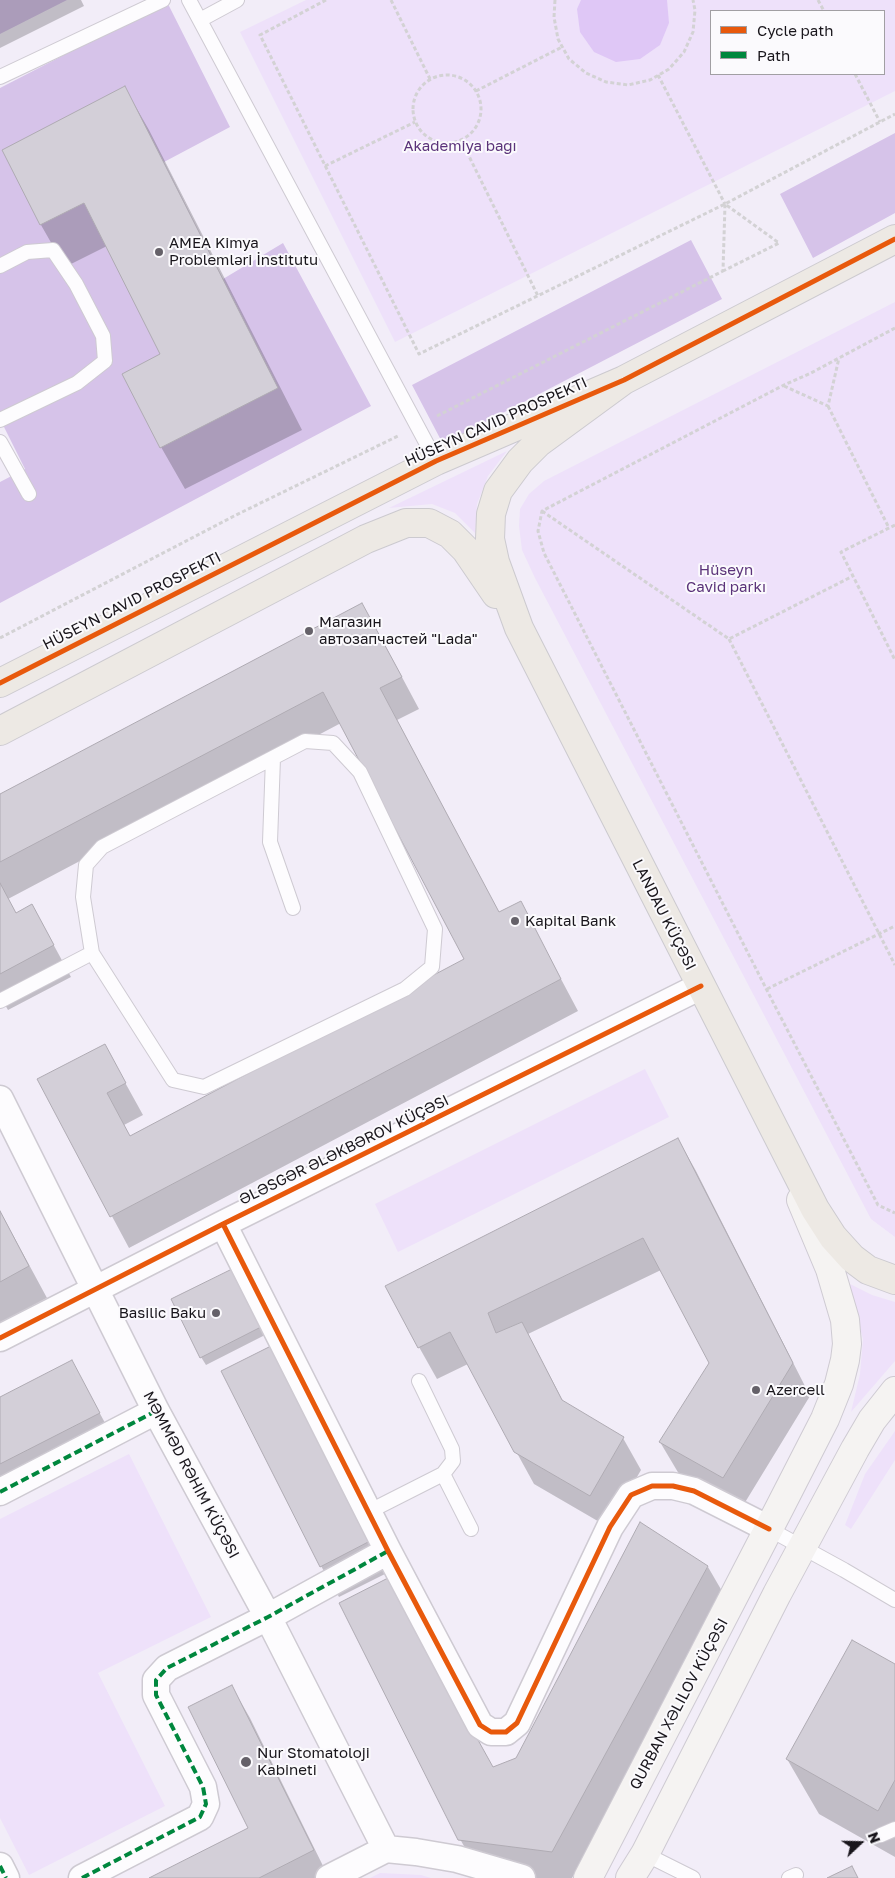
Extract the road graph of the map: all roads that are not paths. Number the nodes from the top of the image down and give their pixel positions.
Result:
1 (163, 0) edge
2 (190, 0) edge
3 (237, 0) edge
4 (200, 20) junction
5 (0, 77) edge
6 (892, 241) edge
7 (0, 266) edge
8 (624, 380) junction
9 (0, 420) edge
10 (0, 442) edge
11 (436, 461) junction
12 (29, 494) dead end
13 (519, 628) junction
14 (0, 683) edge
15 (0, 731) edge
16 (273, 758) junction
17 (293, 908) dead end
18 (92, 953) junction
19 (701, 986) junction
20 (0, 1001) edge
21 (0, 1099) edge
22 (762, 1106) junction
23 (223, 1224) junction
24 (895, 1280) edge
25 (95, 1290) junction
26 (0, 1338) edge
27 (419, 1381) dead end
28 (895, 1391) edge
29 (156, 1411) junction
30 (443, 1474) junction
31 (0, 1492) edge
32 (368, 1512) junction
33 (471, 1529) dead end
34 (769, 1529) junction
35 (803, 1546) junction
36 (388, 1551) junction
37 (895, 1600) edge
38 (268, 1617) junction
39 (895, 1829) edge
40 (881, 1835) dead end
41 (386, 1849) junction
42 (645, 1854) junction
43 (0, 1866) edge
44 (6, 1878) edge
45 (82, 1878) edge
46 (329, 1878) edge
47 (522, 1878) edge
48 (588, 1878) edge
49 (630, 1878) edge
50 (693, 1878) edge

1 - 5 lane
2 - 4 lane
3 - 4 lane
4 - 11 lane
6 - 8 main road, HÜSEYN CAVID PROSPEKTI
7 - 9 lane
8 - 11 main road, HÜSEYN CAVID PROSPEKTI
8 - 13 main road
10 - 12 lane
11 - 14 main road, HÜSEYN CAVID PROSPEKTI
13 - 15 main road
13 - 19 main road, LANDAU KÜÇƏSI
16 - 17 lane
16 - 18 lane
16 - 18 lane
18 - 20 lane
19 - 22 main road, LANDAU KÜÇƏSI
19 - 23 street, ƏLƏSGƏR ƏLƏKBƏROV KÜÇƏSI
21 - 25 street, MƏMMƏD RƏHIM KÜÇƏSI
22 - 24 main road, LANDAU KÜÇƏSI
22 - 34 main road, QURBAN XƏLILOV KÜÇƏSI
23 - 25 street, ƏLƏSGƏR ƏLƏKBƏROV KÜÇƏSI
23 - 32 street
25 - 26 street, ƏLƏSGƏR ƏLƏKBƏROV KÜÇƏSI
25 - 29 street, MƏMMƏD RƏHIM KÜÇƏSI
27 - 30 lane
28 - 35 main road
29 - 31 street
29 - 38 street, MƏMMƏD RƏHIM KÜÇƏSI
30 - 32 lane
30 - 33 lane
32 - 36 street
34 - 35 lane
34 - 36 street
34 - 48 main road, QURBAN XƏLILOV KÜÇƏSI
35 - 37 lane
35 - 42 main road
36 - 38 street
38 - 41 street, MƏMMƏD RƏHIM KÜÇƏSI
38 - 45 street
39 - 40 lane
41 - 46 street
41 - 47 street
42 - 49 main road
42 - 50 lane
43 - 44 street

